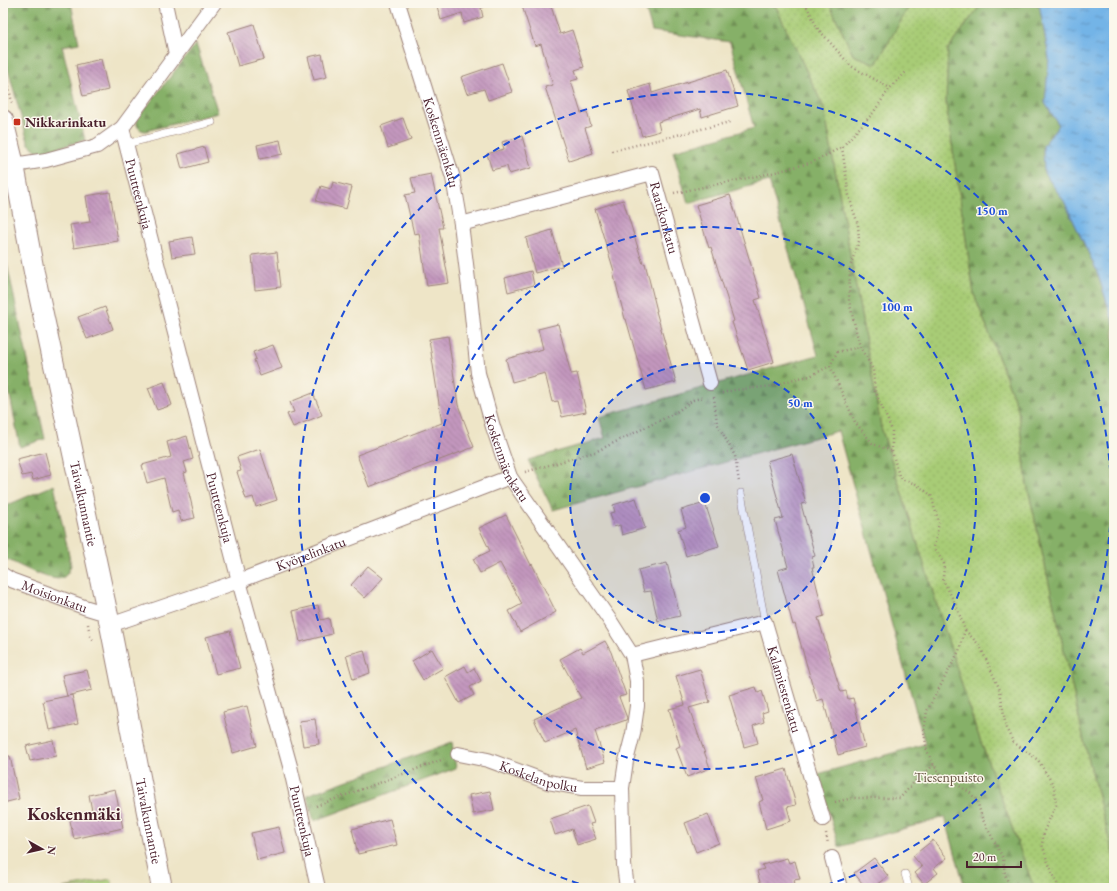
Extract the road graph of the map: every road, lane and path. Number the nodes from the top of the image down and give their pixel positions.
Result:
1 (165, 3) edge
2 (214, 3) edge
3 (398, 3) edge
4 (805, 3) edge
5 (176, 54) junction
6 (907, 71) dead end
7 (890, 88) junction
8 (3, 120) edge
9 (212, 122) dead end
10 (730, 122) dead end
11 (122, 128) junction
12 (126, 144) junction
13 (842, 147) junction
14 (612, 151) dead end
15 (14, 165) junction
16 (658, 196) junction
17 (461, 224) junction
18 (860, 347) junction
19 (830, 366) junction
20 (712, 389) junction
21 (892, 451) junction
22 (510, 477) junction
23 (740, 493) joint
24 (3, 575) edge
25 (239, 581) junction
26 (109, 619) junction
27 (765, 622) junction
28 (964, 630) junction
29 (632, 655) junction
30 (458, 754) joint
31 (934, 765) junction
32 (622, 788) junction
33 (819, 805) junction
34 (300, 812) junction
35 (823, 819) joint
36 (832, 858) joint
37 (905, 874) dead end
38 (162, 888) edge
39 (318, 888) edge
40 (627, 888) edge
41 (840, 888) edge
42 (909, 888) edge
43 (1010, 888) edge
44 (1059, 888) edge

1 - 5 street
2 - 5 street
3 - 17 street, Koskenmäenkatu
4 - 7 path
5 - 11 street
6 - 7 path
7 - 13 path
8 - 15 main road, Taivalkunnantie
9 - 12 lane
10 - 14 path
11 - 12 street, Puutteenkuja
11 - 15 street
12 - 25 street, Puutteenkuja
13 - 16 path
13 - 18 path
15 - 26 main road, Taivalkunnantie
16 - 17 street, Raatikonkatu
16 - 20 street, Raatikonkatu
17 - 22 street, Koskenmäenkatu
18 - 19 path
18 - 21 path
19 - 20 path
19 - 21 path
20 - 22 path
20 - 23 path
21 - 28 path
22 - 25 street, Kyöpelinkatu
22 - 29 street, Koskenmäenkatu
23 - 27 lane
24 - 26 street, Moisionkatu
25 - 26 street, Kyöpelinkatu
25 - 34 street, Puutteenkuja
26 - 38 main road, Taivalkunnantie
27 - 29 street
27 - 33 street, Kalamiestenkatu
28 - 31 path
28 - 44 path
29 - 32 street, Koskenmäenkatu
30 - 32 street, Koskelanpolku
30 - 34 path
31 - 33 path
31 - 43 path
32 - 40 street, Koskenmäenkatu
33 - 35 street, Kalamiestenkatu
34 - 39 street, Puutteenkuja
35 - 36 path
36 - 41 street
37 - 42 lane

